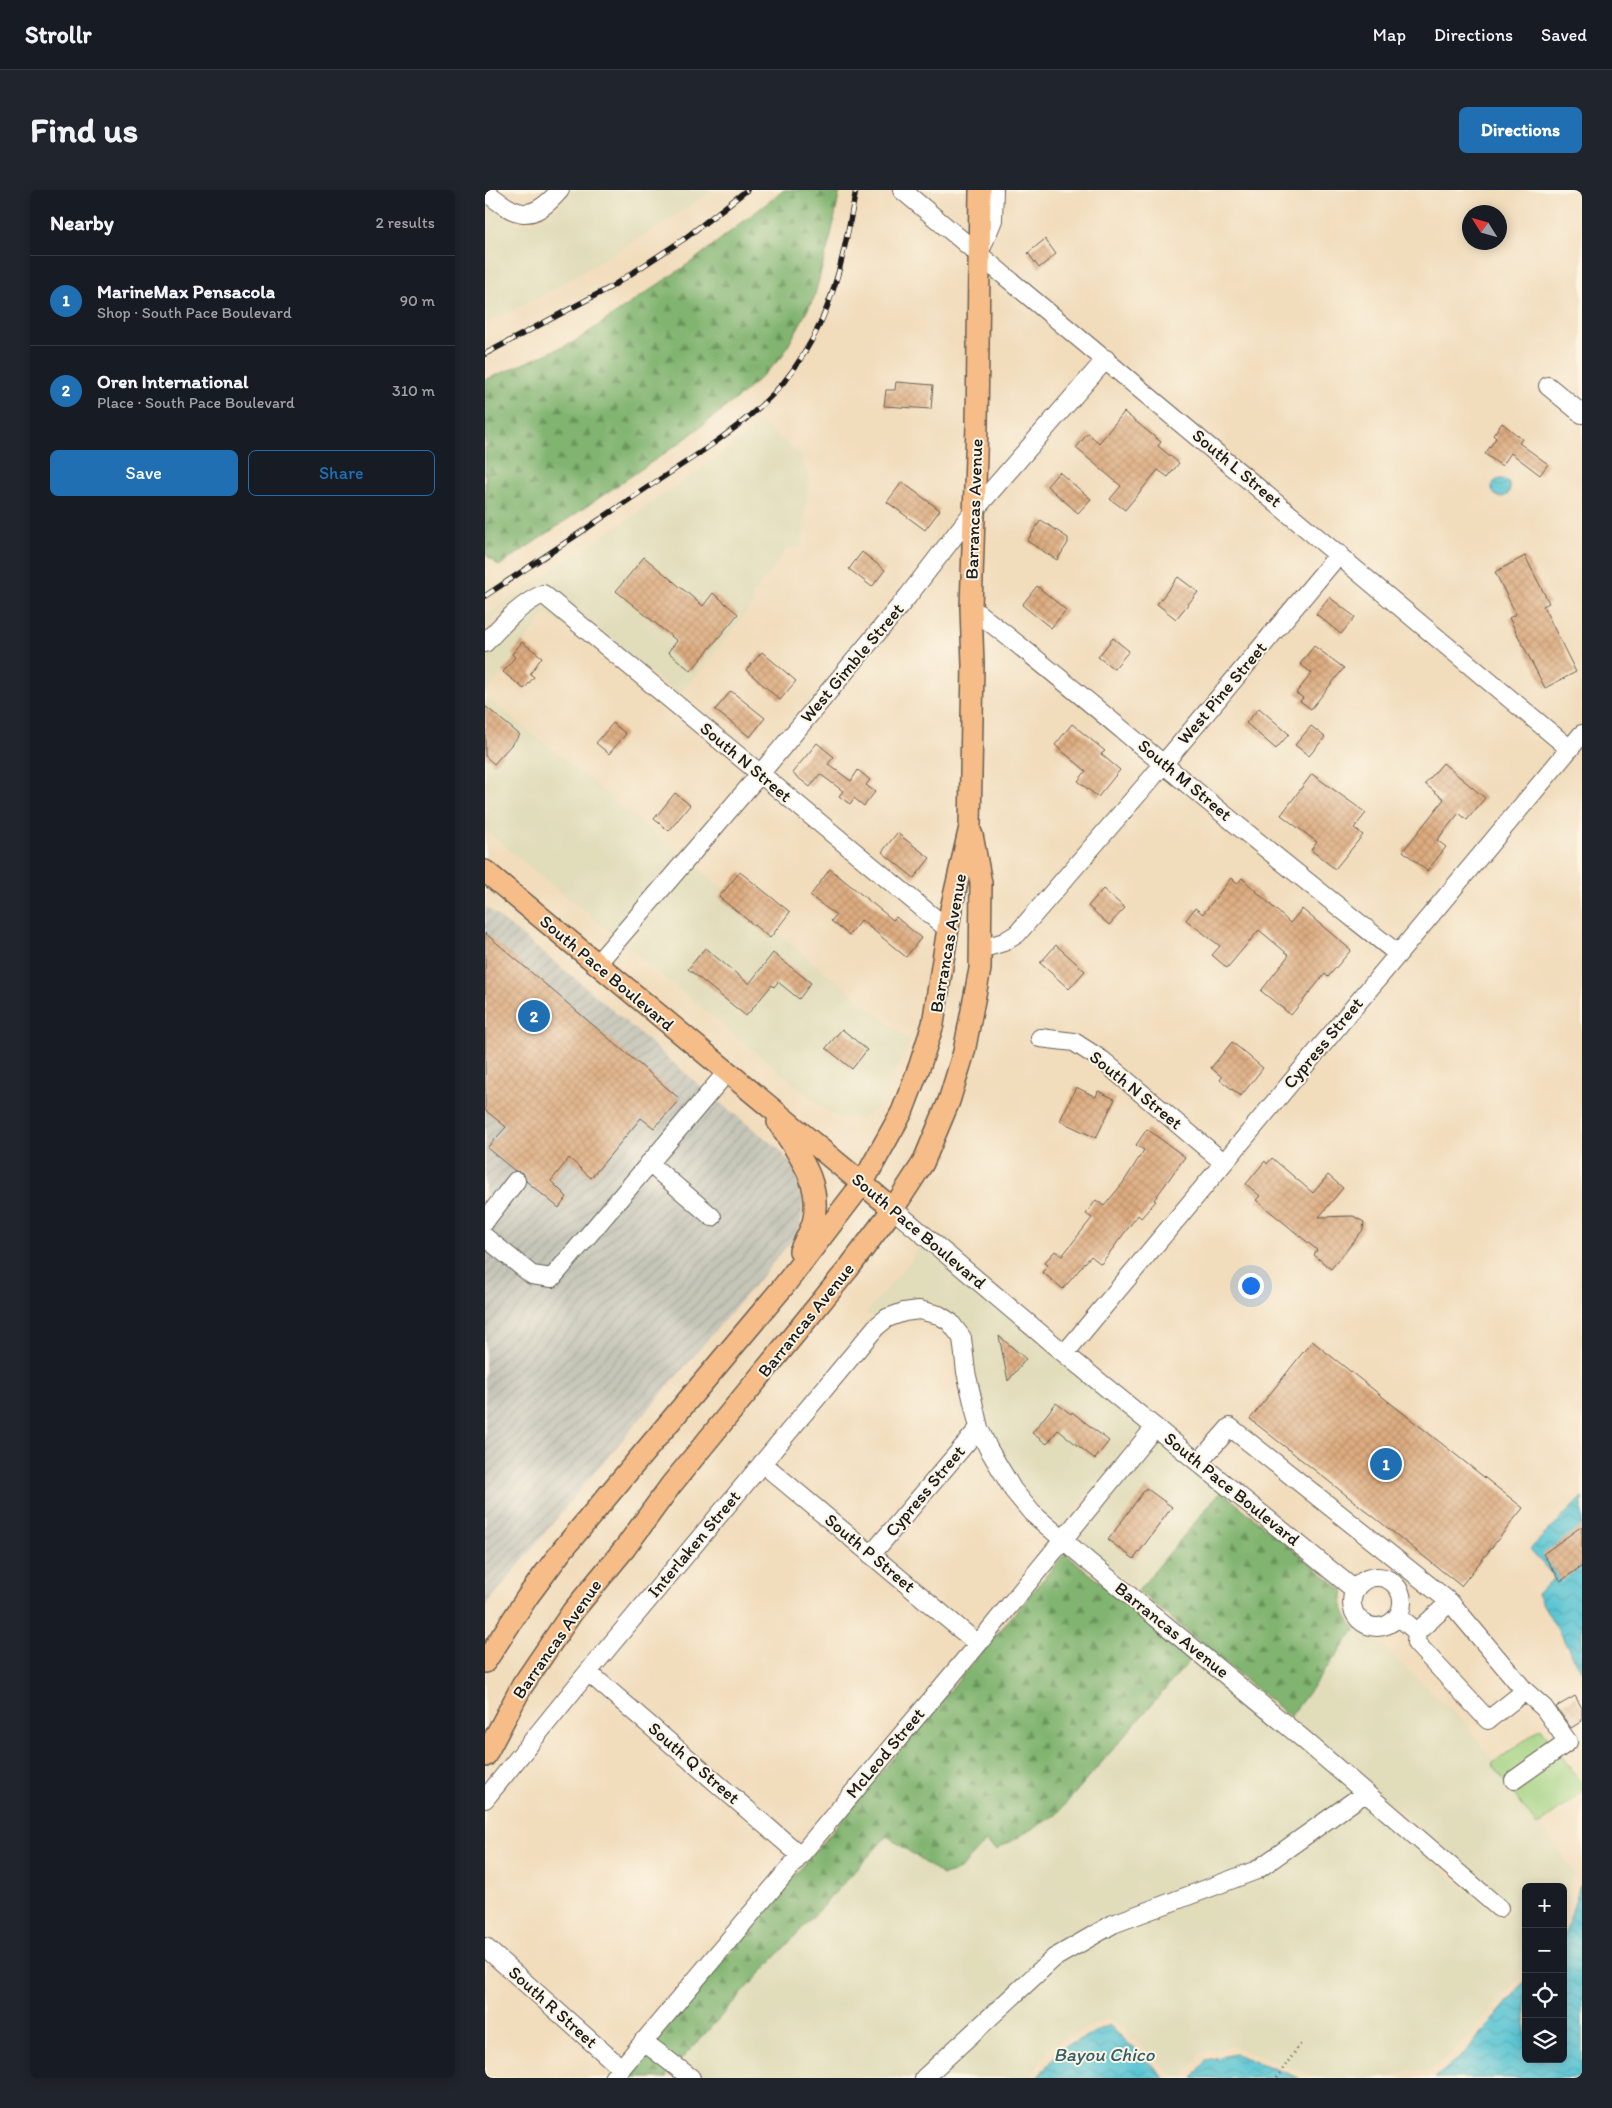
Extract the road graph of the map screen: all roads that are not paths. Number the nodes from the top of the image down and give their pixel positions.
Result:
1 (560, 190) edge
2 (902, 190) edge
3 (980, 190) edge
4 (994, 190) edge
5 (485, 191) edge
6 (979, 254) junction
7 (1106, 359) junction
8 (1548, 386) dead end
9 (1582, 414) edge
10 (973, 512) junction
11 (1339, 554) junction
12 (971, 608) junction
13 (485, 643) edge
14 (1582, 734) edge
15 (1570, 749) junction
16 (1163, 763) junction
17 (760, 774) junction
18 (971, 827) junction
19 (485, 872) edge
20 (949, 930) junction
21 (981, 949) junction
22 (1398, 954) junction
23 (596, 965) junction
24 (1040, 1038) dead end
25 (727, 1072) junction
26 (767, 1105) junction
27 (1223, 1162) junction
28 (649, 1163) junction
29 (516, 1181) dead end
30 (862, 1184) junction
31 (893, 1209) junction
32 (712, 1217) dead end
33 (485, 1221) edge
34 (485, 1237) edge
35 (783, 1288) junction
36 (919, 1310) joint
37 (1065, 1353) junction
38 (1155, 1427) junction
39 (979, 1428) junction
40 (762, 1462) junction
41 (1199, 1462) junction
42 (1063, 1540) junction
43 (871, 1555) junction
44 (1355, 1590) junction
45 (1450, 1602) junction
46 (1398, 1616) junction
47 (1417, 1632) junction
48 (978, 1644) junction
49 (485, 1662) edge
50 (588, 1672) junction
51 (1525, 1690) junction
52 (485, 1756) edge
53 (1514, 1780) dead end
54 (1365, 1793) junction
55 (485, 1799) edge
56 (800, 1854) junction
57 (1499, 1908) dead end
58 (485, 1947) edge
59 (643, 2041) junction
60 (617, 2073) edge
61 (691, 2078) edge
62 (924, 2078) edge

1 - 5 street
2 - 6 street, South L Street
3 - 6 main road, Barrancas Avenue
4 - 6 street
6 - 7 street, South L Street
6 - 10 main road, Barrancas Avenue
7 - 10 street, West Gimble Street
7 - 11 street, South L Street
8 - 9 street
10 - 12 main road, Barrancas Avenue
10 - 17 street, West Gimble Street
11 - 15 street, South L Street
11 - 16 street, West Pine Street
12 - 16 street, South M Street
12 - 18 main road, Barrancas Avenue
13 - 17 street, South N Street
14 - 15 street, Cypress Street
15 - 22 street, Cypress Street
16 - 21 street, West Pine Street
16 - 22 street, South M Street
17 - 20 street, South N Street
17 - 23 street, West Gimble Street
18 - 20 main road, Barrancas Avenue
18 - 21 main road, Barrancas Avenue
19 - 23 main road, South Pace Boulevard
20 - 30 main road, Barrancas Avenue
21 - 31 main road, Barrancas Avenue
22 - 27 street, Cypress Street
23 - 25 main road, South Pace Boulevard
24 - 27 street, South N Street
25 - 26 main road, South Pace Boulevard
25 - 28 street
26 - 30 main road, South Pace Boulevard
26 - 35 main road
27 - 37 street, Cypress Street
28 - 32 street
28 - 34 street
29 - 33 street
30 - 31 main road, South Pace Boulevard
30 - 35 main road, Barrancas Avenue
31 - 37 street, South Pace Boulevard
31 - 52 main road, Barrancas Avenue
35 - 49 main road, Barrancas Avenue
36 - 39 street, Barrancas Avenue
36 - 40 street, Interlaken Street
37 - 38 street, South Pace Boulevard
38 - 41 street, South Pace Boulevard
38 - 42 street, McLeod Street
39 - 42 street, Barrancas Avenue
39 - 43 street, Cypress Street
40 - 43 street, South P Street
40 - 50 street, Interlaken Street
41 - 44 street, South Pace Boulevard
41 - 45 street
42 - 48 street, McLeod Street
42 - 54 street, Barrancas Avenue
43 - 48 street, South P Street
44 - 46 street
44 - 46 street
45 - 47 street
45 - 51 street
46 - 47 street
47 - 51 street
48 - 56 street, McLeod Street
50 - 55 street, Interlaken Street
50 - 56 street, South Q Street
51 - 53 street
54 - 57 street, Barrancas Avenue
54 - 62 street
56 - 59 street, McLeod Street
58 - 60 street, South R Street
59 - 60 street, McLeod Street
59 - 61 street

